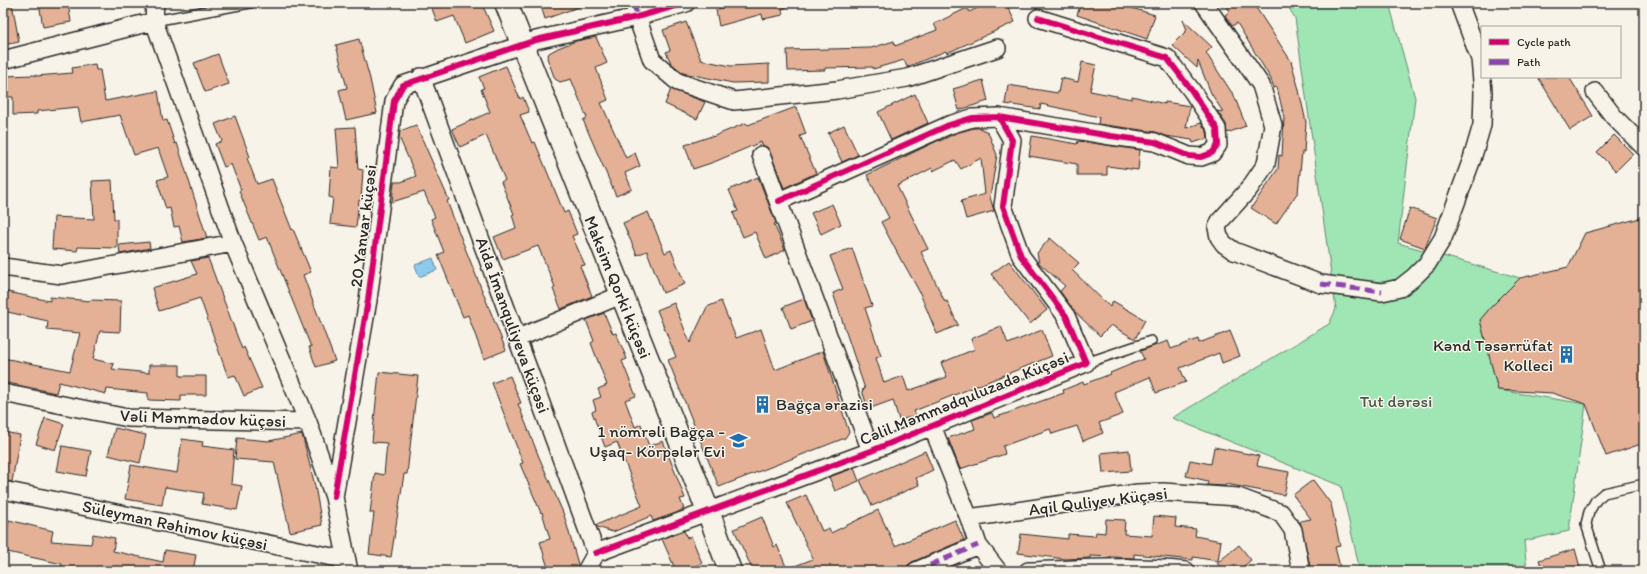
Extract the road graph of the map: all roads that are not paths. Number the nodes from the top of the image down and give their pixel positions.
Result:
1 (155, 3) edge
2 (250, 3) edge
3 (506, 3) edge
4 (685, 3) edge
5 (1204, 3) edge
6 (1459, 3) edge
7 (635, 10) edge
8 (1038, 18) dead end
9 (154, 21) junction
10 (522, 45) junction
11 (997, 48) dead end
12 (3, 60) edge
13 (1481, 70) edge
14 (421, 77) junction
15 (1482, 78) edge
16 (1594, 92) dead end
17 (999, 117) junction
18 (1644, 147) edge
19 (761, 155) dead end
20 (779, 202) junction
21 (233, 242) junction
22 (3, 268) edge
23 (621, 295) junction
24 (518, 338) junction
25 (1151, 341) dead end
26 (1086, 364) junction
27 (3, 393) edge
28 (308, 422) junction
29 (932, 426) junction
30 (871, 451) junction
31 (1644, 484) edge
32 (3, 490) edge
33 (334, 497) junction
34 (708, 511) junction
35 (969, 518) junction
36 (978, 545) junction
37 (596, 553) junction
38 (348, 566) edge
39 (586, 571) edge
40 (730, 571) edge
41 (916, 571) edge
42 (998, 571) edge
43 (1028, 571) edge
44 (1186, 571) edge
45 (1301, 571) edge
46 (1601, 571) edge

1 - 9 street, 20 Yanvar küçəsi
2 - 9 lane
3 - 10 main road, Maksim Qorki küçəsi
4 - 7 street
5 - 15 street
6 - 13 street
7 - 10 street
7 - 11 street
8 - 17 street
9 - 12 street
9 - 21 street, 20 Yanvar küçəsi
10 - 14 street, 20 Yanvar küçəsi
10 - 23 main road, Maksim Qorki küçəsi
14 - 24 street, Aida İmanquliyeva küçəsi
14 - 33 street, 20 Yanvar küçəsi
16 - 18 street
17 - 20 street
17 - 26 street, Cəlil Məmmədquluzadə Küçəsi
19 - 20 street, Cəlil Məmmədquluzadə Küçəsi
20 - 30 street, Cəlil Məmmədquluzadə Küçəsi
21 - 22 street
21 - 28 street, 20 Yanvar küçəsi
23 - 24 street
23 - 34 main road, Maksim Qorki küçəsi
24 - 37 street, Aida İmanquliyeva küçəsi
25 - 26 lane
26 - 29 street, Cəlil Məmmədquluzadə Küçəsi
27 - 28 street, Vəli Məmmədov küçəsi
28 - 33 street, 20 Yanvar küçəsi
29 - 30 street, Cəlil Məmmədquluzadə Küçəsi
29 - 35 street
30 - 34 street, Cəlil Məmmədquluzadə Küçəsi
31 - 46 lane
32 - 38 street, Süleyman Rəhimov küçəsi
33 - 38 street, 20 Yanvar küçəsi
34 - 37 street, Cəlil Məmmədquluzadə Küçəsi
34 - 40 main road, Maksim Qorki küçəsi
35 - 36 street
35 - 45 street, Aqil Quliyev Küçəsi
36 - 41 street
36 - 42 street
37 - 39 street
43 - 44 street

